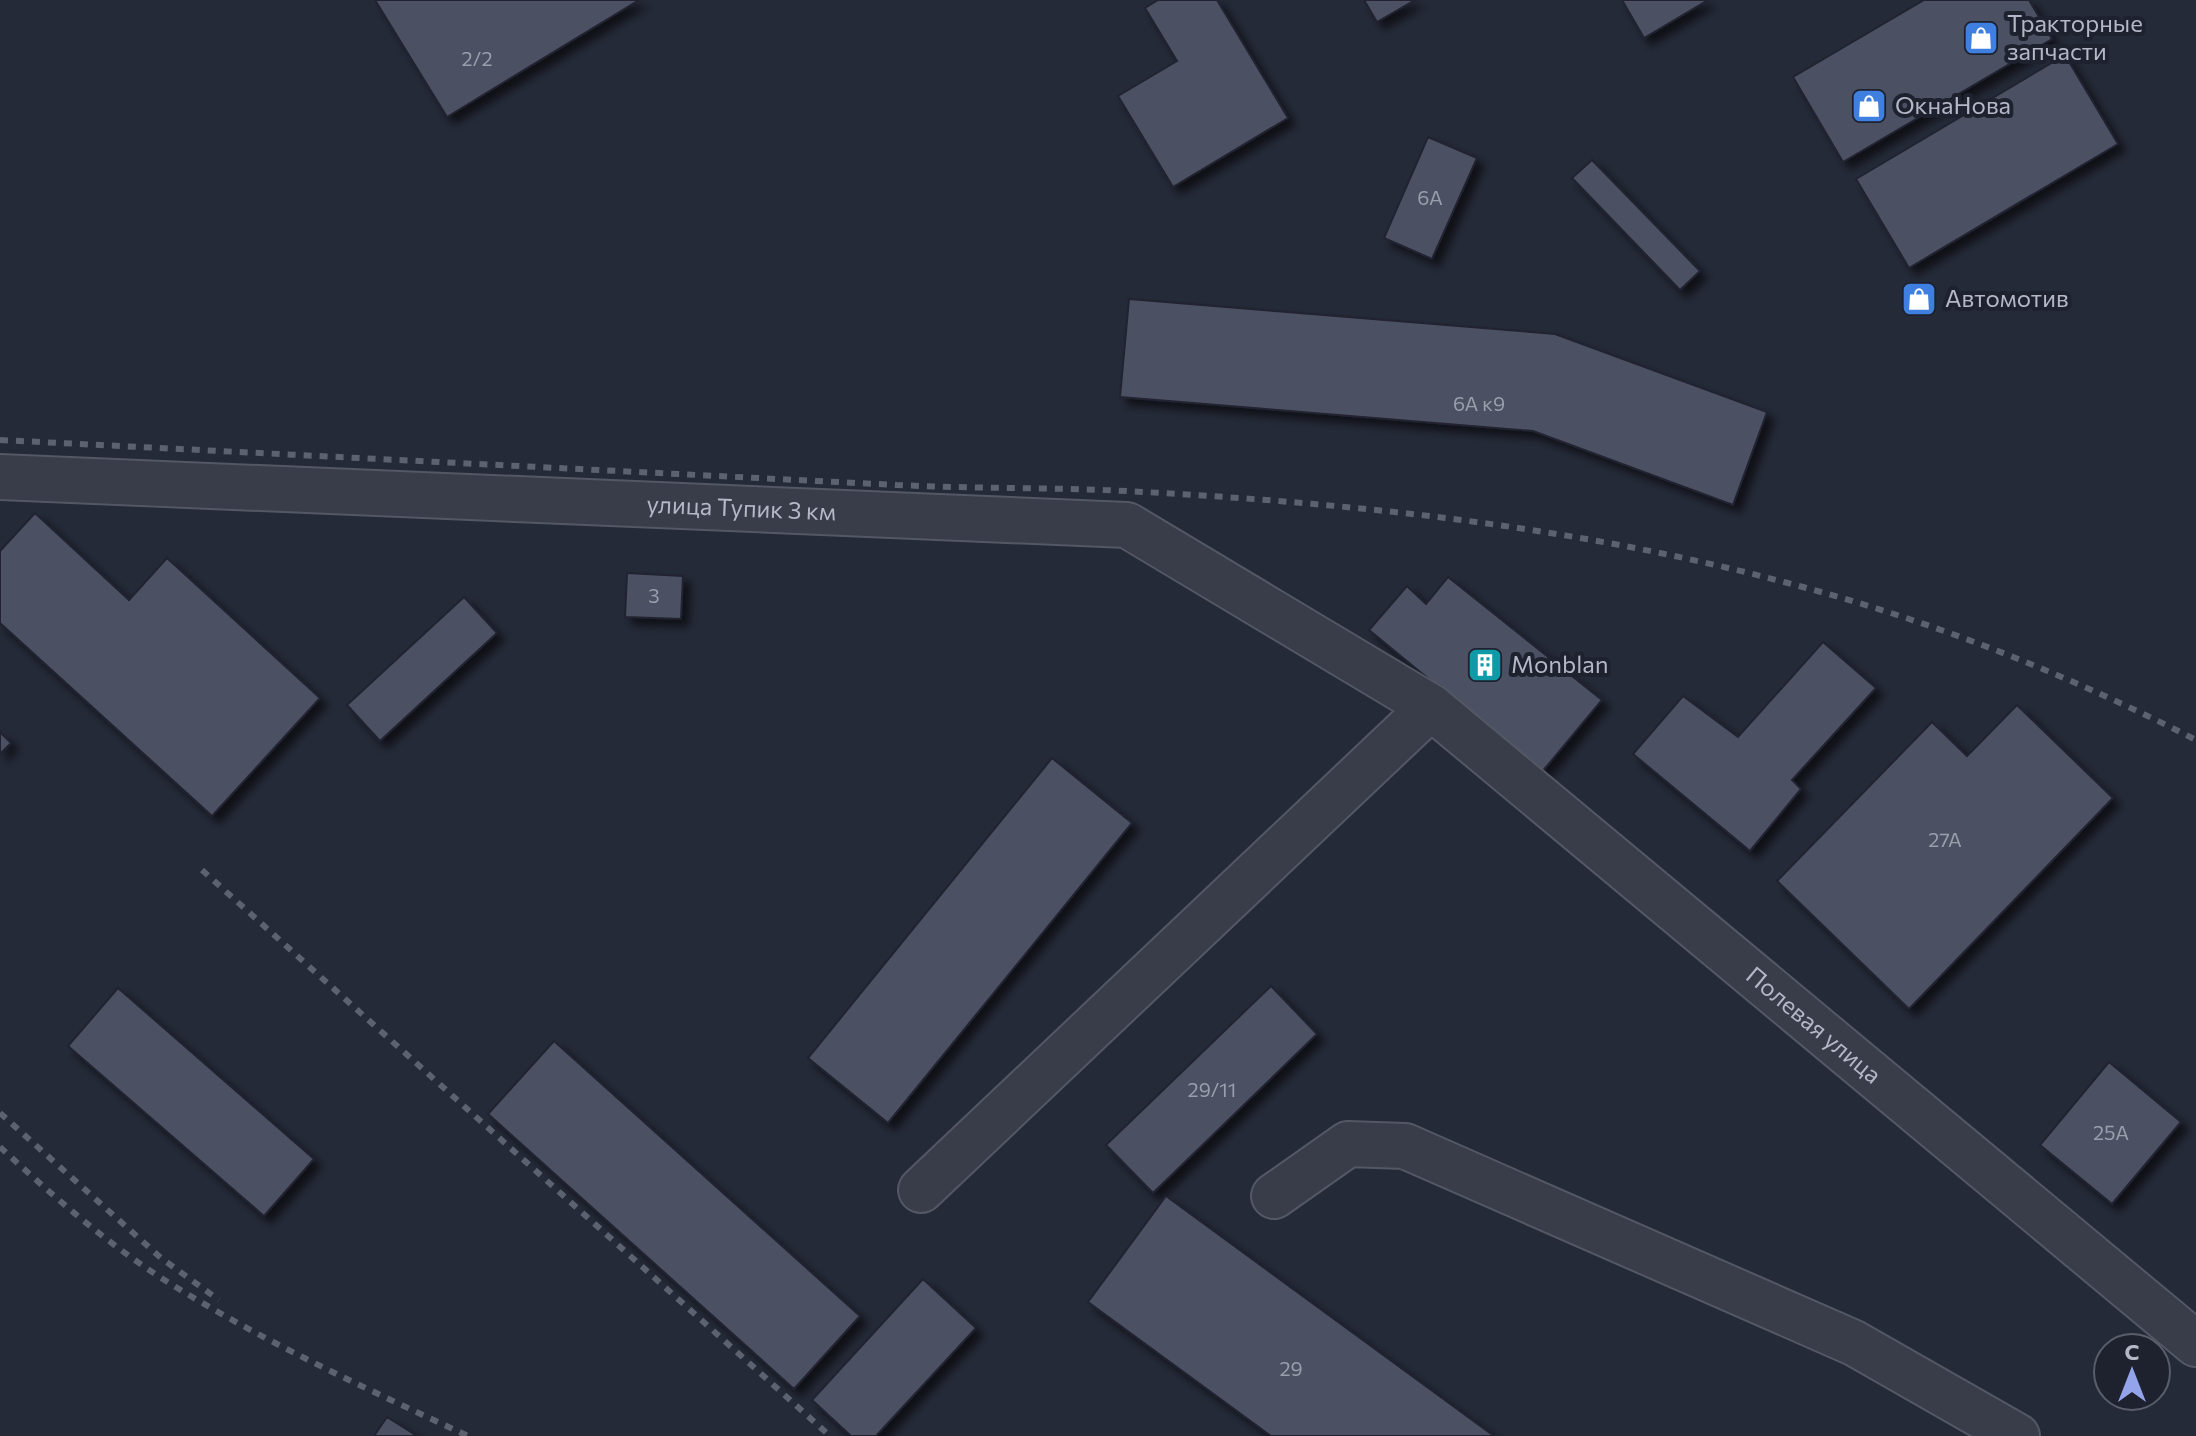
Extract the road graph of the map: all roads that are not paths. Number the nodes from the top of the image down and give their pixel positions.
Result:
1 (0, 477) edge
2 (1431, 707) junction
3 (921, 1190) dead end
4 (1274, 1196) dead end
5 (2196, 1344) edge
6 (2017, 1436) edge

1 - 2 street, улица Тупик 3 км
2 - 3 street
2 - 5 street, Полевая улица
4 - 6 street

